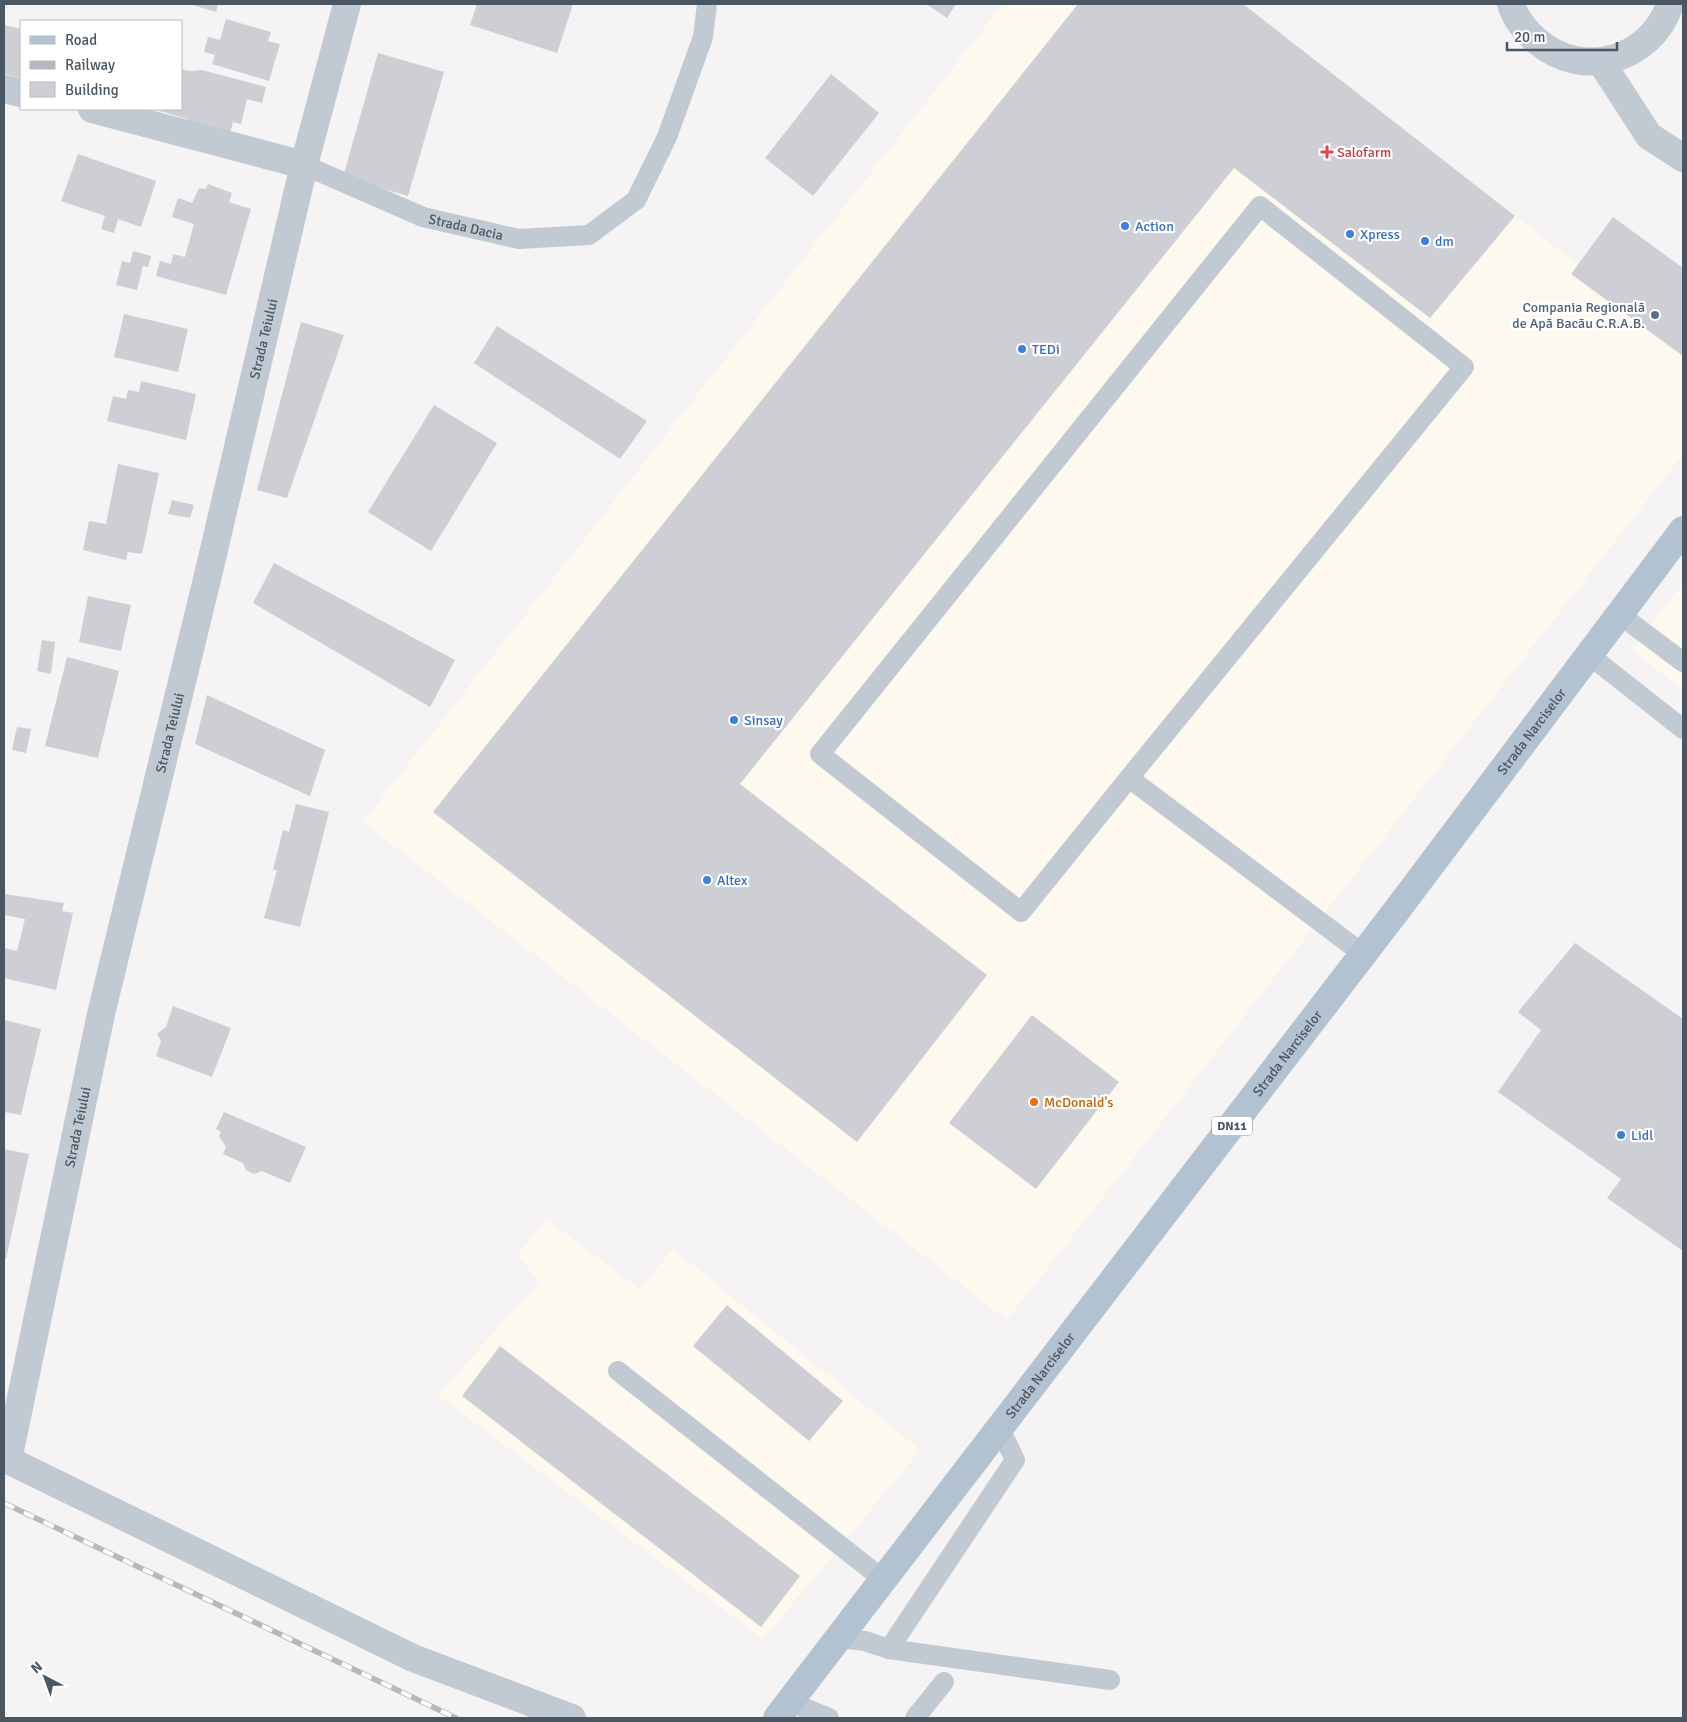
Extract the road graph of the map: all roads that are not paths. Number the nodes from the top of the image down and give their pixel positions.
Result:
1 (347, 4) edge
2 (707, 4) edge
3 (1511, 4) edge
4 (1670, 4) edge
5 (1601, 62) junction
6 (4, 89) edge
7 (20, 93) edge
8 (96, 110) edge
9 (1683, 158) edge
10 (304, 165) junction
11 (1683, 530) edge
12 (1619, 614) junction
13 (1589, 655) junction
14 (1683, 662) edge
15 (1683, 728) edge
16 (1129, 778) junction
17 (1363, 954) junction
18 (618, 1371) dead end
19 (1000, 1429) junction
20 (6, 1459) edge
21 (884, 1580) junction
22 (840, 1638) junction
23 (889, 1649) junction
24 (1110, 1680) dead end
25 (944, 1682) dead end
26 (784, 1710) edge
27 (572, 1718) edge
28 (828, 1718) edge
29 (915, 1718) edge

1 - 10 street, Strada Teiului
2 - 10 lane, Strada Dacia
3 - 5 street
4 - 5 street
5 - 9 street
6 - 7 street
8 - 10 street, Strada Dacia
10 - 20 street, Strada Teiului
11 - 12 main road, Strada Narciselor / DN11
12 - 13 main road, Strada Narciselor / DN11
12 - 14 lane
13 - 15 lane
13 - 17 main road, Strada Narciselor / DN11
16 - 16 lane
16 - 17 lane
17 - 19 main road, Strada Narciselor / DN11
18 - 21 lane
19 - 21 main road, Strada Narciselor / DN11
19 - 23 lane
20 - 27 street
21 - 22 main road, Strada Narciselor / DN11
22 - 23 lane
22 - 26 main road, Strada Narciselor / DN11
23 - 24 lane
25 - 29 lane
26 - 28 lane

